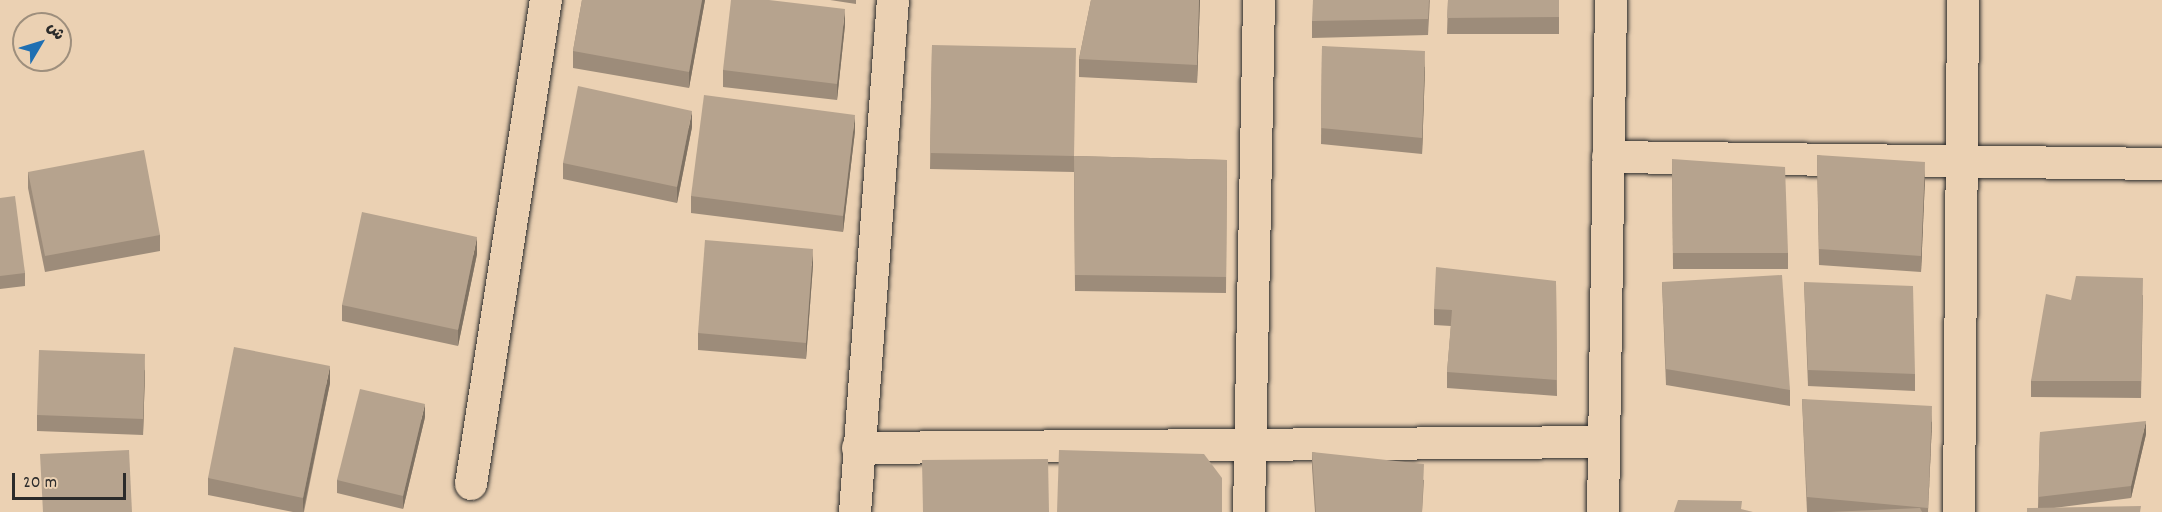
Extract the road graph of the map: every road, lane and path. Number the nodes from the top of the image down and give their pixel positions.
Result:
1 (546, 0) edge
2 (893, 0) edge
3 (1259, 0) edge
4 (1611, 0) edge
5 (1964, 0) edge
6 (1608, 157) junction
7 (1962, 164) junction
8 (2162, 164) edge
9 (1604, 442) junction
10 (1250, 445) junction
11 (858, 448) junction
12 (471, 484) dead end
13 (855, 512) edge
14 (1249, 512) edge
15 (1603, 512) edge
16 (1959, 512) edge

1 - 12 street
2 - 11 street
3 - 10 street
4 - 6 street
5 - 7 street
6 - 7 street
6 - 9 street
7 - 8 street
7 - 16 street
9 - 10 street
9 - 15 street
10 - 11 street
10 - 14 street
11 - 13 street

